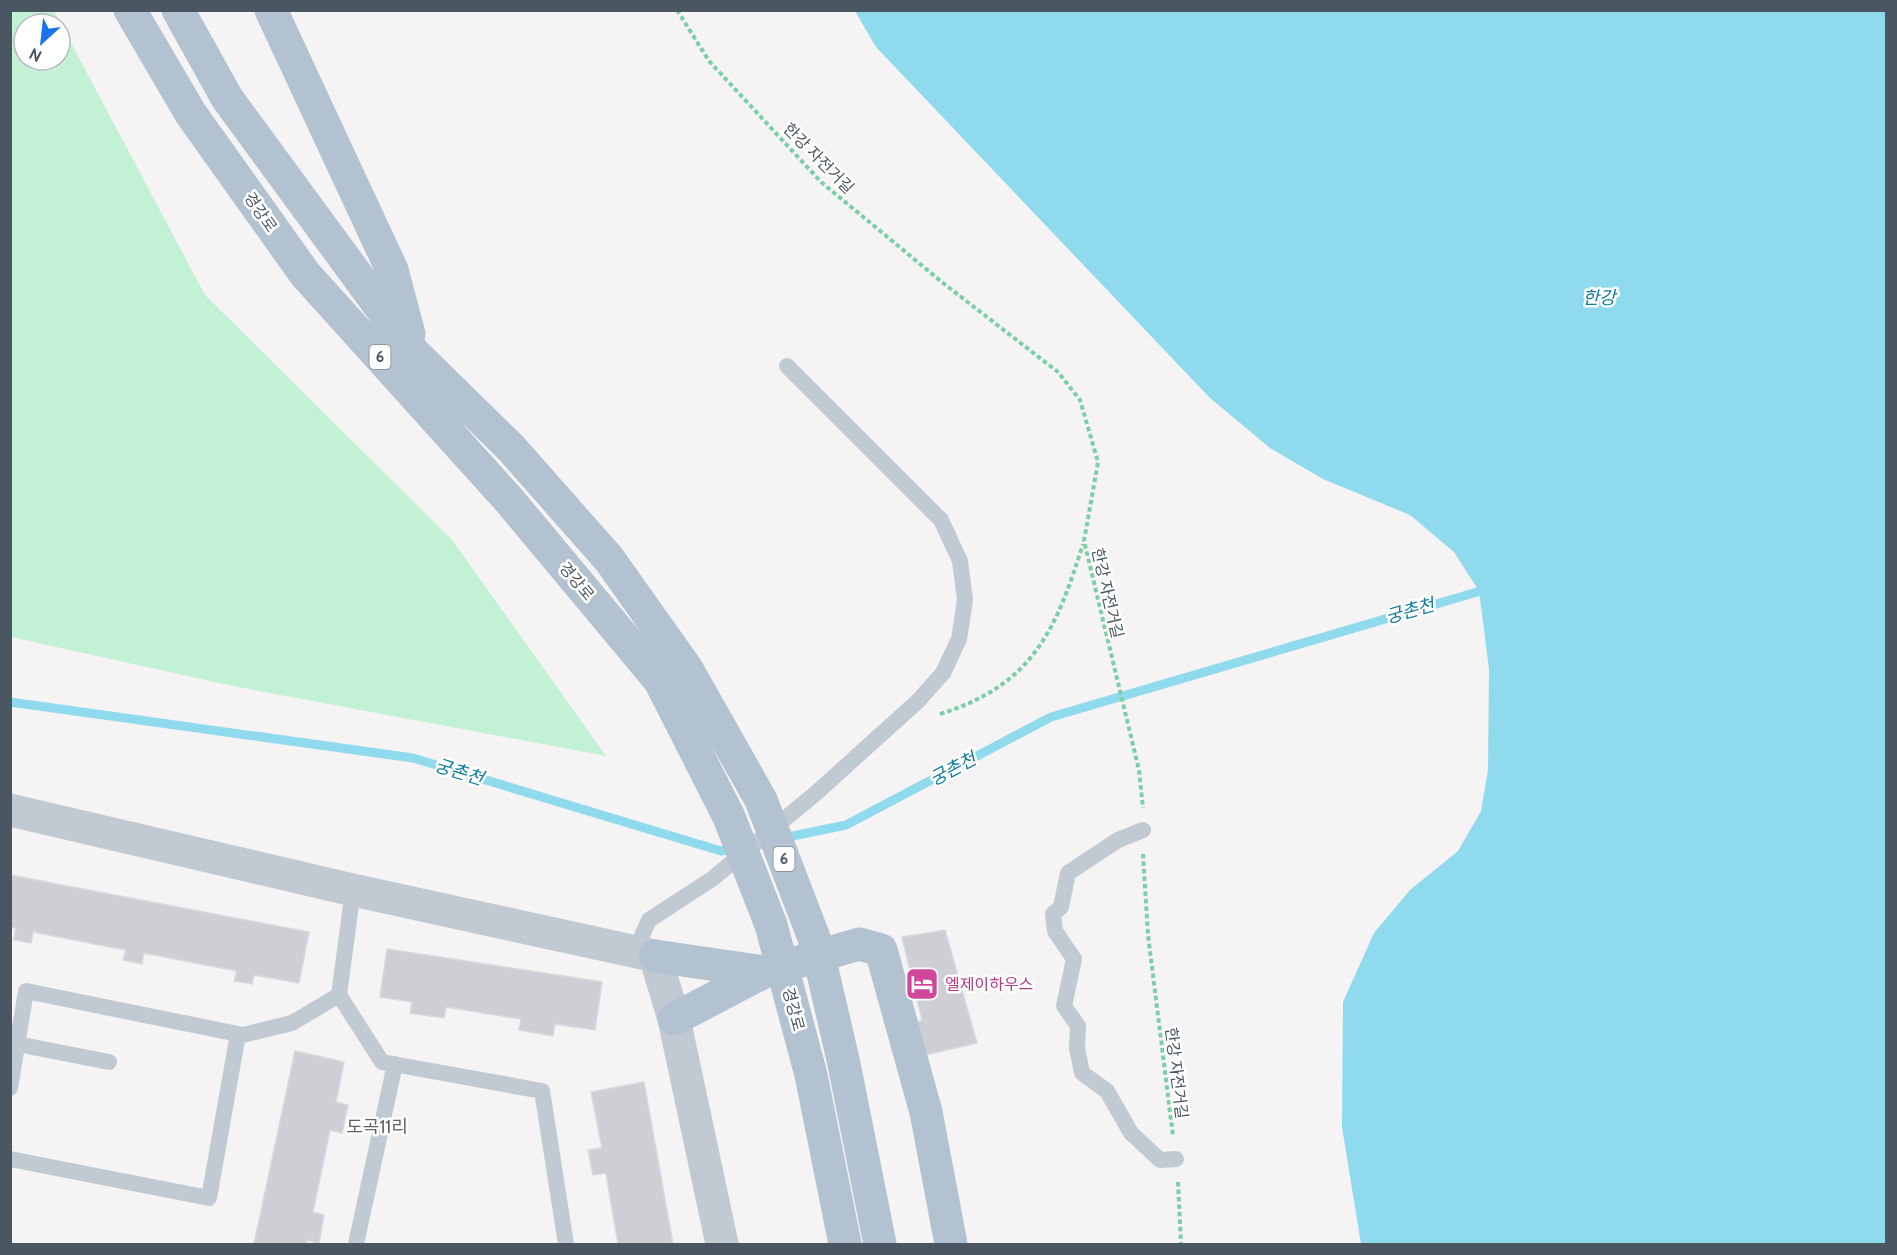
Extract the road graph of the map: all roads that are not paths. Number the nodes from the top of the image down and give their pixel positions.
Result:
1 (130, 10) edge
2 (178, 10) edge
3 (270, 10) edge
4 (414, 353) junction
5 (787, 366) dead end
6 (674, 675) junction
7 (10, 810) edge
8 (1143, 830) road end
9 (353, 890) junction
10 (645, 954) junction
11 (764, 972) junction
12 (339, 995) junction
13 (674, 1019) junction
14 (237, 1034) junction
15 (17, 1044) junction
16 (110, 1062) dead end
17 (394, 1064) junction
18 (10, 1088) edge
19 (10, 1159) edge
20 (1176, 1159) road end
21 (356, 1245) edge
22 (566, 1245) edge
23 (722, 1245) edge
24 (845, 1245) edge
25 (880, 1245) edge
26 (951, 1245) edge

1 - 6 main road, 경강로 / 6
2 - 4 main road, 경강로 / 6
3 - 4 main road
4 - 6 main road, 경강로 / 6
5 - 10 lane
6 - 24 main road, 경강로 / 6
6 - 25 main road, 경강로 / 6
7 - 9 street
8 - 20 lane
9 - 10 street
9 - 12 lane
10 - 11 main road
10 - 13 street
11 - 13 main road
11 - 26 main road
12 - 14 lane
12 - 17 lane
13 - 23 street
14 - 15 lane
14 - 19 lane
15 - 16 lane
15 - 18 lane
17 - 21 lane
17 - 22 lane

